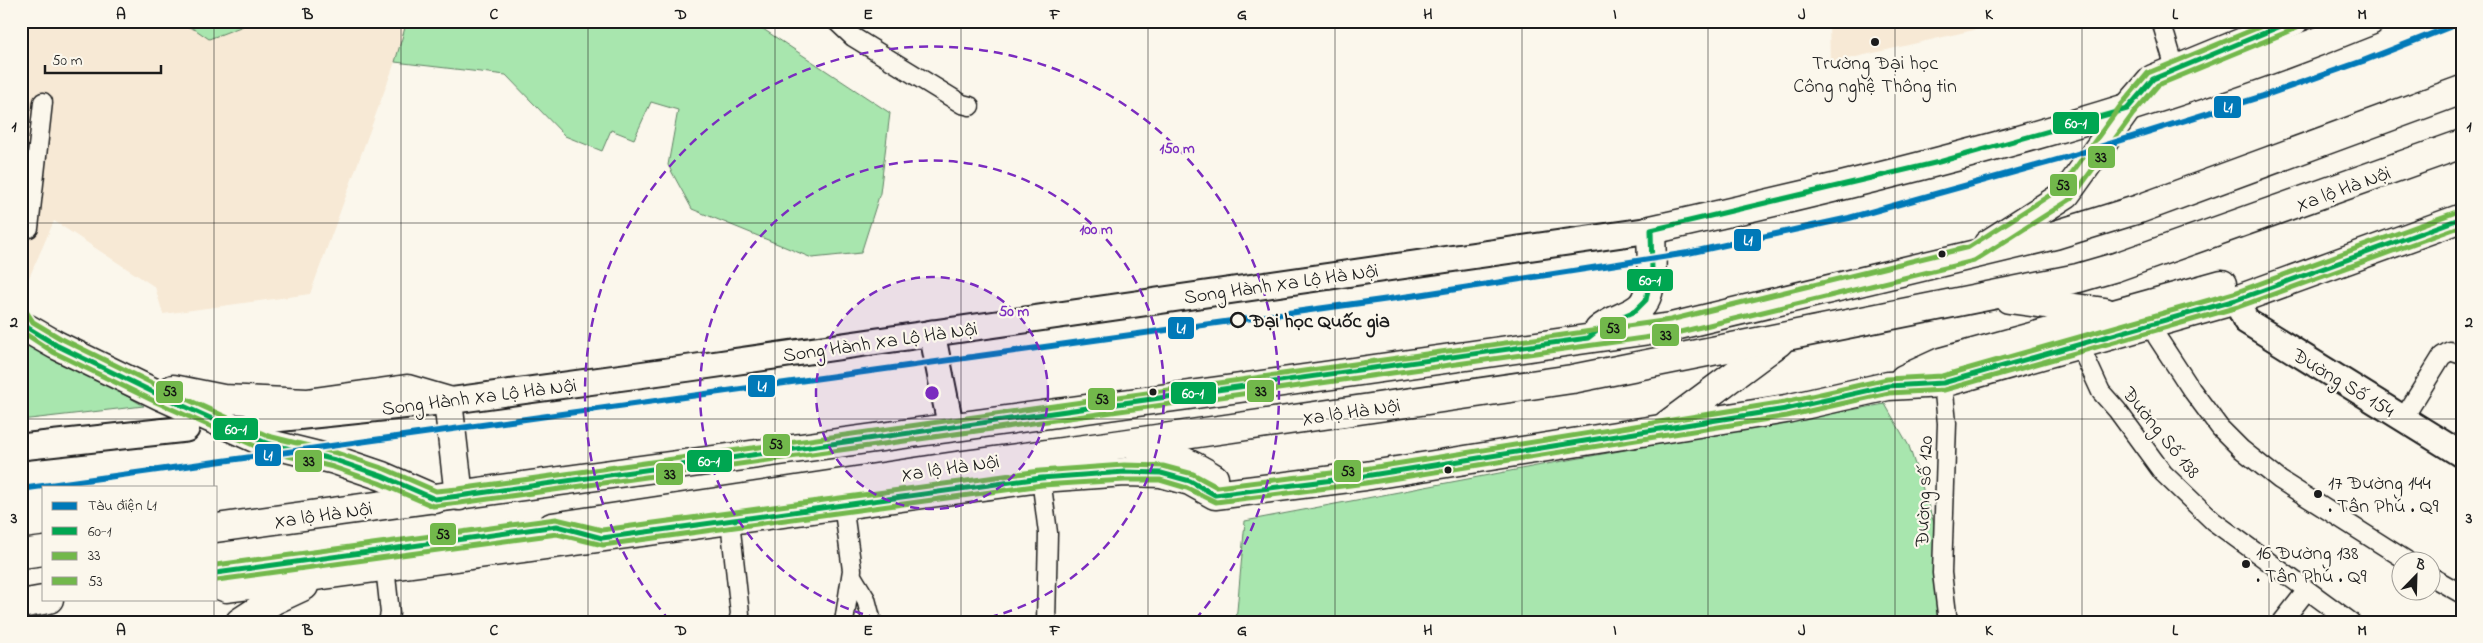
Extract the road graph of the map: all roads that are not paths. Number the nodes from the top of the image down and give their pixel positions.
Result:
1 (836, 21) edge
2 (2161, 21) edge
3 (2294, 21) edge
4 (2370, 21) edge
5 (2179, 79) junction
6 (2462, 90) edge
7 (43, 102) dead end
8 (970, 106) dead end
9 (2127, 109) junction
10 (2462, 144) edge
11 (2462, 200) edge
12 (2462, 218) edge
13 (29, 228) dead end
14 (1651, 230) junction
15 (1972, 254) junction
16 (2233, 291) junction
17 (1987, 296) junction
18 (2116, 314) junction
19 (23, 323) edge
20 (2152, 324) junction
21 (932, 333) junction
22 (2075, 335) junction
23 (1588, 338) junction
24 (1784, 338) junction
25 (2462, 355) edge
26 (1942, 372) junction
27 (121, 376) junction
28 (448, 401) junction
29 (2403, 419) junction
30 (256, 422) dead end
31 (1664, 427) junction
32 (951, 428) junction
33 (186, 429) dead end
34 (1115, 445) junction
35 (21, 447) edge
36 (2462, 455) edge
37 (1040, 466) junction
38 (1237, 492) junction
39 (447, 498) junction
40 (843, 504) junction
41 (730, 521) junction
42 (557, 526) junction
43 (218, 528) edge
44 (602, 538) junction
45 (2390, 550) edge
46 (42, 551) edge
47 (21, 554) edge
48 (384, 559) junction
49 (218, 573) edge
50 (330, 574) junction
51 (852, 576) junction
52 (2440, 582) edge
53 (218, 585) edge
54 (2307, 590) junction
55 (2462, 594) edge
56 (43, 600) edge
57 (21, 604) edge
58 (255, 618) edge
59 (388, 622) edge
60 (738, 622) edge
61 (844, 622) edge
62 (872, 622) edge
63 (1046, 622) edge
64 (1948, 622) edge
65 (2282, 622) edge
66 (2351, 622) edge

1 - 8 street
2 - 5 street
3 - 5 highway
4 - 5 highway
5 - 9 highway
6 - 15 highway, Xa lộ Hà Nội
7 - 13 street
9 - 14 highway
9 - 15 highway
10 - 17 highway, Xa lộ Hà Nội
11 - 16 highway, Xa lộ Hà Nội
12 - 16 highway, Xa lộ Hà Nội
14 - 21 main road, Song Hành Xa Lộ Hà Nội
14 - 23 highway, Xa lộ Hà Nội
15 - 23 highway, Xa lộ Hà Nội
16 - 18 highway, Xa lộ Hà Nội
16 - 20 highway, Xa lộ Hà Nội
16 - 29 main road, Đường Số 154
17 - 18 highway
17 - 24 highway, Xa lộ Hà Nội
18 - 22 highway, Xa lộ Hà Nội
19 - 27 highway
20 - 22 highway, Xa lộ Hà Nội
20 - 45 street
21 - 28 main road, Song Hành Xa Lộ Hà Nội
21 - 32 main road
22 - 26 highway, Xa lộ Hà Nội
22 - 54 street, Đường Số 138
23 - 32 highway, Xa lộ Hà Nội
24 - 31 highway
24 - 34 highway, Xa lộ Hà Nội
25 - 29 street
26 - 31 highway, Xa lộ Hà Nội
26 - 64 street, Đường số 120
27 - 28 highway
27 - 39 highway
28 - 30 main road, Song Hành Xa Lộ Hà Nội
28 - 39 highway
29 - 36 main road, Đường Số 154
31 - 38 highway, Xa lộ Hà Nội
32 - 39 highway, Xa lộ Hà Nội
33 - 35 main road
34 - 37 highway, Xa lộ Hà Nội
34 - 38 highway
37 - 38 highway, Xa lộ Hà Nội
37 - 40 highway, Xa lộ Hà Nội
37 - 42 highway, Xa lộ Hà Nội
37 - 63 street
39 - 43 highway, Xa lộ Hà Nội
40 - 41 highway, Xa lộ Hà Nội
40 - 51 street
41 - 44 highway, Xa lộ Hà Nội
41 - 60 street
42 - 44 highway
42 - 48 highway, Xa lộ Hà Nội
44 - 48 highway, Xa lộ Hà Nội
46 - 47 highway
48 - 49 highway, Xa lộ Hà Nội
48 - 50 highway
48 - 59 street
50 - 53 highway
50 - 58 highway
51 - 61 street
51 - 62 street
52 - 55 street
54 - 65 street
54 - 66 street, Đường Số 138
56 - 57 highway

